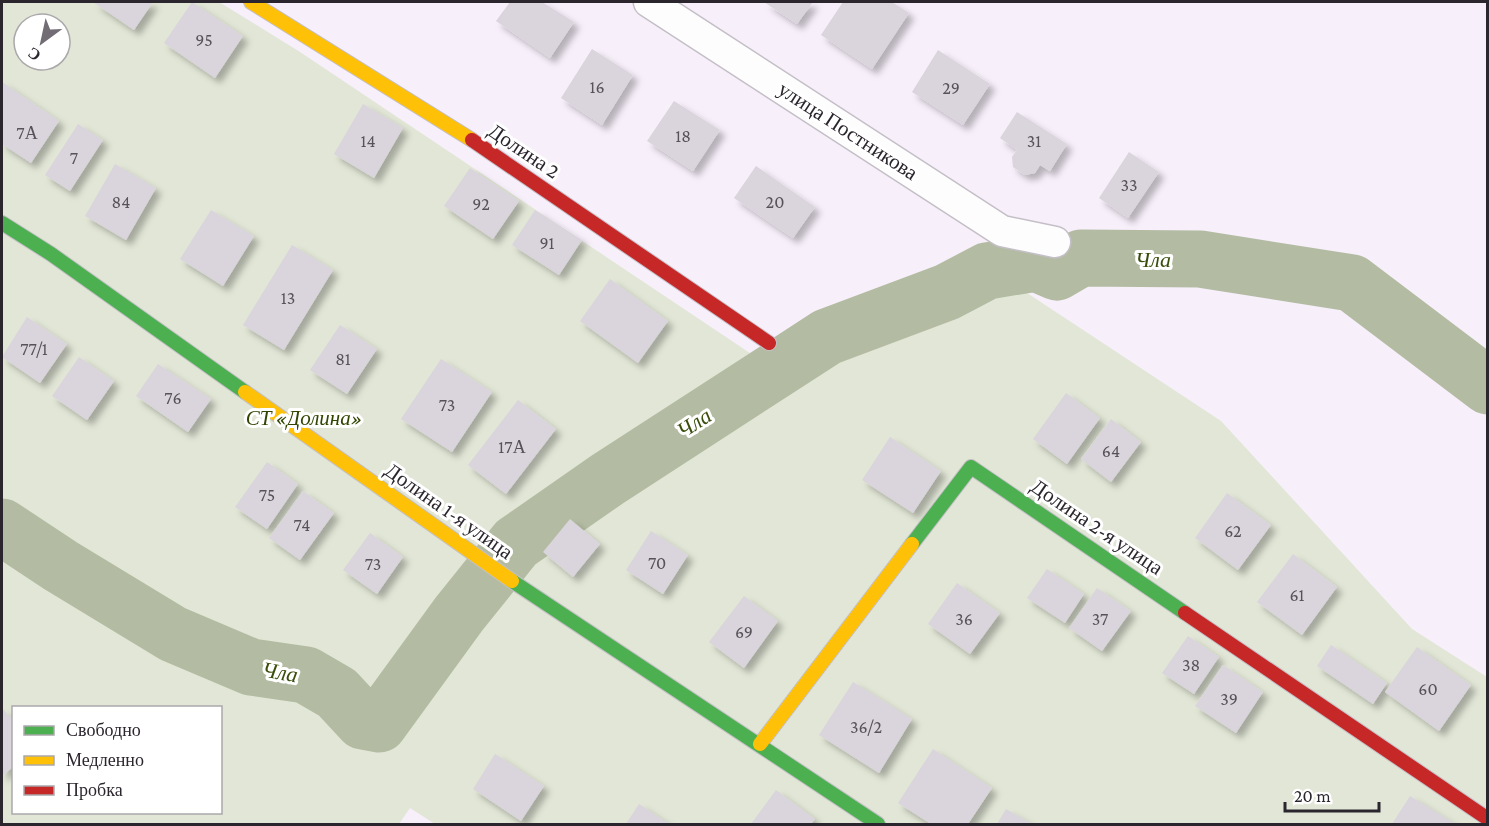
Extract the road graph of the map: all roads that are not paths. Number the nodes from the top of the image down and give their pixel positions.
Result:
1 (251, 2) edge
2 (649, 2) edge
3 (2, 223) edge
4 (1055, 242) dead end
5 (769, 343) dead end
6 (760, 744) junction
7 (1488, 819) edge
8 (878, 825) edge

1 - 5 street, Долина 2
2 - 4 street, улица Постникова
3 - 6 street, Долина 1-я улица
6 - 7 street, Долина 2-я улица
6 - 8 street, Долина 1-я улица

